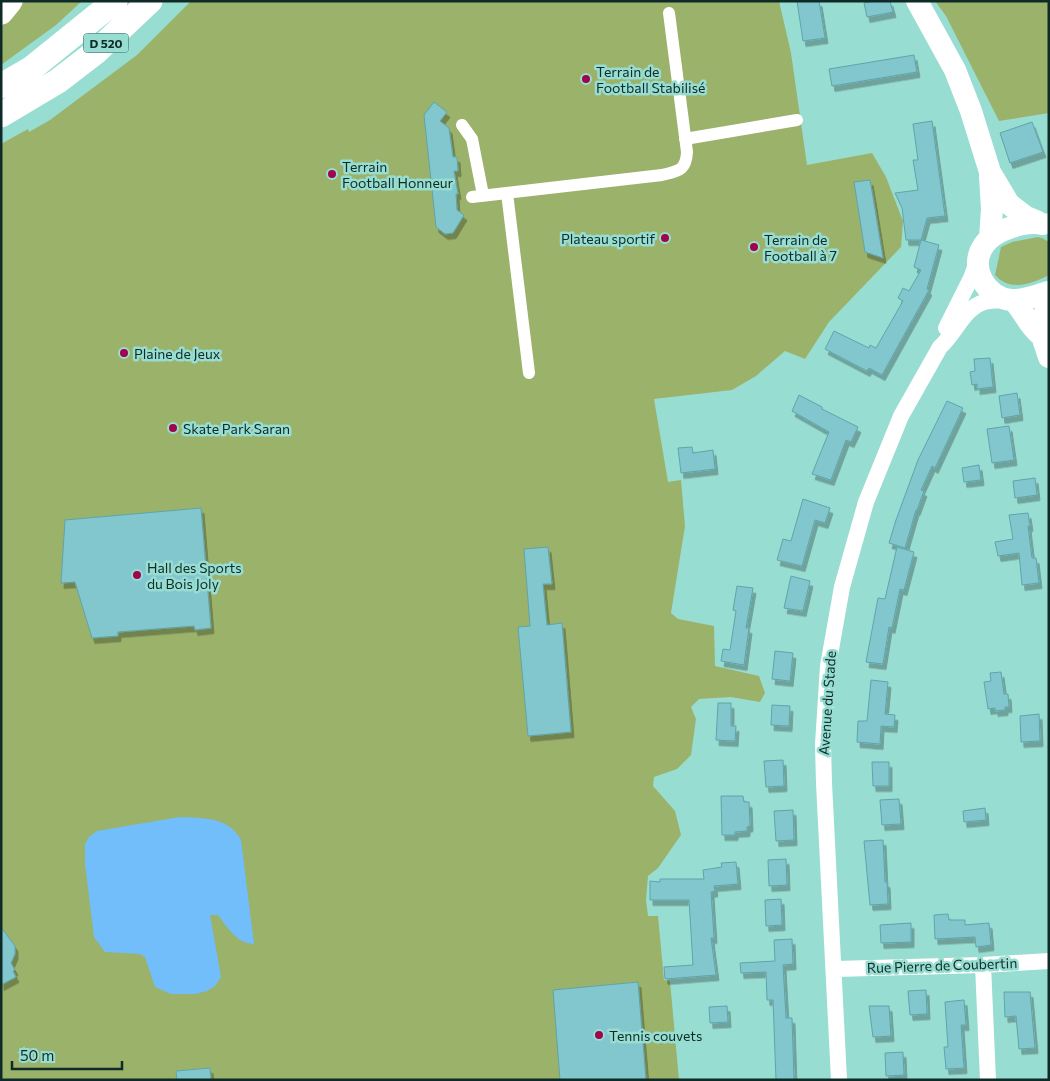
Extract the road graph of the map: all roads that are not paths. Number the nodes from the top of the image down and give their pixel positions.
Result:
1 (10, 1) edge
2 (102, 1) edge
3 (115, 1) edge
4 (150, 1) edge
5 (917, 1) edge
6 (1, 12) edge
7 (670, 13) dead end
8 (84, 25) junction
9 (58, 81) junction
10 (1, 86) edge
11 (1, 115) edge
12 (797, 120) dead end
13 (462, 125) dead end
14 (1, 132) edge
15 (685, 140) junction
16 (990, 172) junction
17 (507, 193) junction
18 (1045, 224) edge
19 (990, 238) junction
20 (979, 258) junction
21 (1049, 292) edge
22 (1011, 300) junction
23 (1042, 336) junction
24 (940, 347) junction
25 (1049, 358) edge
26 (529, 373) dead end
27 (1049, 961) edge
28 (982, 965) junction
29 (835, 969) junction
30 (839, 1080) edge
31 (988, 1080) edge

1 - 6 main road
2 - 8 main road
3 - 8 main road, D 520
4 - 9 main road, D 520
5 - 16 main road
7 - 15 street
8 - 10 main road, D 520
9 - 11 main road, D 520
9 - 14 main road
12 - 15 street
13 - 17 street
15 - 17 street
16 - 18 main road
16 - 19 main road
17 - 26 street
18 - 19 main road
19 - 20 main road
20 - 22 main road
20 - 24 street, Avenue du Stade
21 - 22 main road
21 - 23 main road
22 - 23 main road
22 - 24 street, Avenue du Stade
23 - 25 main road
24 - 29 street, Avenue du Stade
27 - 28 street, Rue Pierre de Coubertin
28 - 29 street, Rue Pierre de Coubertin
28 - 31 street
29 - 30 street, Avenue du Stade

